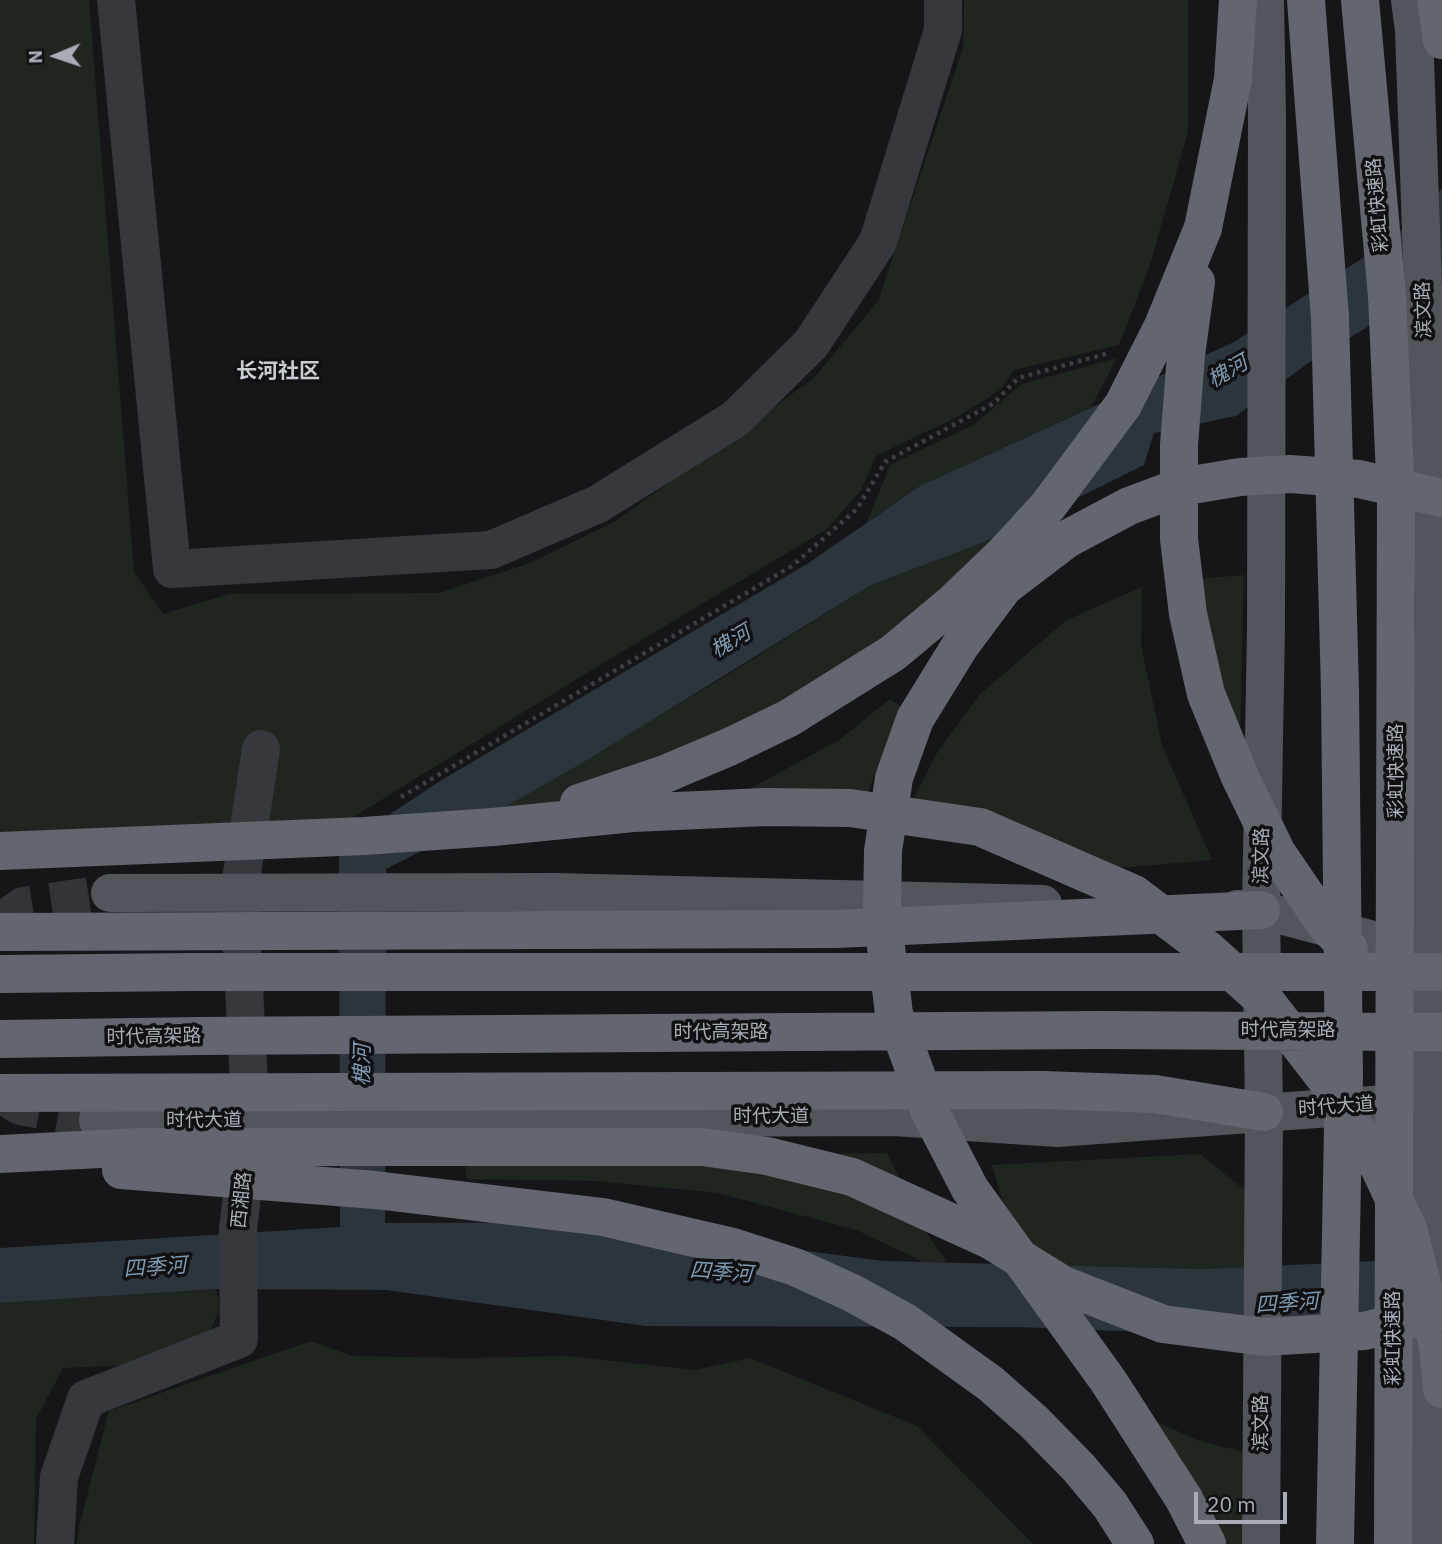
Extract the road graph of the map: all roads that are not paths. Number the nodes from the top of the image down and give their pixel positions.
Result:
1 (116, 0) edge
2 (943, 0) edge
3 (1238, 0) edge
4 (1265, 0) edge
5 (1306, 0) edge
6 (1360, 0) edge
7 (1410, 0) edge
8 (1436, 0) edge
9 (1442, 40) edge
10 (1203, 228) junction
11 (1442, 498) edge
12 (261, 749) dead end
13 (494, 827) junction
14 (0, 851) edge
15 (110, 893) tunnel mouth
16 (239, 893) junction
17 (1261, 910) junction
18 (0, 932) edge
19 (1437, 960) edge
20 (0, 974) edge
21 (1442, 1032) edge
22 (0, 1039) edge
23 (0, 1093) edge
24 (1435, 1100) edge
25 (1264, 1112) junction
26 (98, 1120) tunnel mouth
27 (251, 1121) junction
28 (0, 1154) edge
29 (0, 1161) edge
30 (1434, 1318) edge
31 (1442, 1389) edge
32 (55, 1544) edge
33 (1135, 1544) edge
34 (1207, 1544) edge
35 (1261, 1544) edge
36 (1335, 1544) edge
37 (1393, 1544) edge
38 (1424, 1544) edge

1 - 2 street
3 - 10 highway
4 - 17 main road, 滨文路
5 - 36 highway, bridge
6 - 37 highway, 彩虹快速路, bridge
7 - 19 main road, 滨文路
8 - 9 highway
10 - 13 highway, bridge
10 - 21 highway, bridge
11 - 34 highway, bridge
12 - 16 street, 西湘路
13 - 14 highway, bridge
13 - 31 highway, bridge
15 - 16 main road
16 - 17 main road
16 - 27 street, 西湘路
17 - 18 highway, bridge
17 - 19 main road
17 - 25 main road, 滨文路
19 - 20 highway, bridge
19 - 24 main road, 滨文路
21 - 22 highway, 时代高架路, bridge
23 - 25 highway, bridge
24 - 25 main road, 时代大道
24 - 30 main road, 滨文路, bridge
25 - 27 main road, 时代大道
25 - 35 main road, 滨文路
26 - 27 main road, 时代大道
27 - 32 street, 西湘路
28 - 30 highway, bridge
29 - 33 highway, bridge
30 - 38 main road, 滨文路

